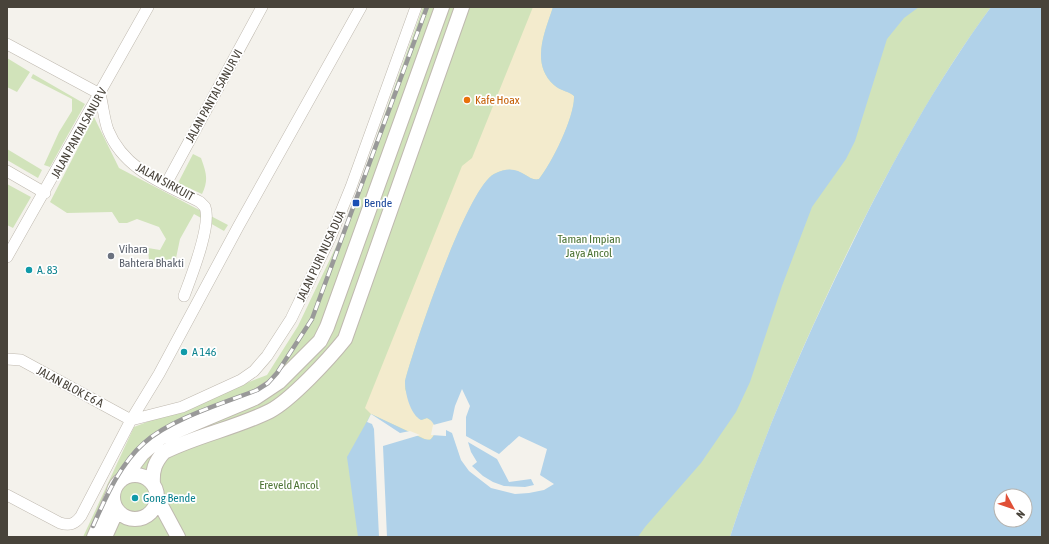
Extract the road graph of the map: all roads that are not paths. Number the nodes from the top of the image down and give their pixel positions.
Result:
1 (262, 7) edge
2 (361, 7) edge
3 (416, 7) edge
4 (442, 7) edge
5 (462, 7) edge
6 (147, 8) edge
7 (7, 44) edge
8 (100, 94) junction
9 (7, 171) edge
10 (166, 184) junction
11 (45, 193) junction
12 (361, 236) junction
13 (378, 242) junction
14 (7, 257) edge
15 (184, 296) dead end
16 (7, 359) edge
17 (131, 420) junction
18 (124, 478) junction
19 (153, 484) junction
20 (113, 494) junction
21 (7, 495) edge
22 (155, 504) junction
23 (118, 510) junction
24 (94, 537) edge
25 (105, 537) edge
26 (168, 537) edge
27 (178, 537) edge

1 - 10 street, JALAN PANTAI SANUR VI
2 - 17 street
3 - 17 street, JALAN PURI NUSA DUA
4 - 12 street
5 - 13 street
6 - 8 street, JALAN PANTAI SANUR V
7 - 8 street
8 - 10 street, JALAN SIRKUIT
8 - 11 street, JALAN PANTAI SANUR V
9 - 11 street
10 - 15 street, JALAN SIRKUIT
11 - 14 street, JALAN PANTAI SANUR V
12 - 13 street
12 - 18 street
13 - 19 street
16 - 17 street, JALAN BLOK E 6 A
17 - 21 street
18 - 19 street
18 - 20 street
19 - 22 street
20 - 23 street
20 - 24 street
22 - 23 street
22 - 26 street
22 - 27 street
23 - 25 street

